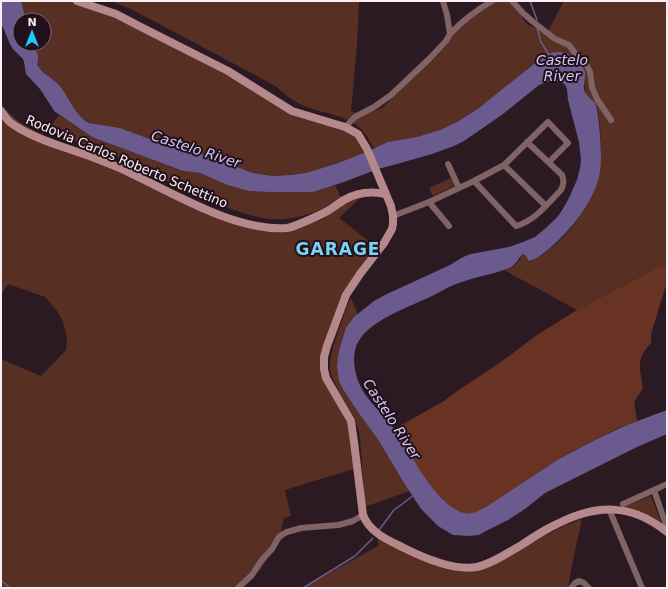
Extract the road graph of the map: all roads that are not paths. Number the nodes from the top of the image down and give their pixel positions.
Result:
1 (77, 1) edge
2 (443, 1) edge
3 (492, 1) edge
4 (512, 1) edge
5 (450, 34) junction
6 (1, 111) edge
7 (611, 120) dead end
8 (345, 127) junction
9 (527, 142) junction
10 (549, 162) junction
11 (448, 164) dead end
12 (504, 165) junction
13 (474, 181) junction
14 (459, 188) junction
15 (385, 194) junction
16 (429, 202) junction
17 (545, 205) junction
18 (393, 216) junction
19 (449, 226) dead end
20 (667, 484) edge
21 (654, 490) junction
22 (623, 504) dead end
23 (609, 509) junction
24 (363, 515) junction
25 (667, 528) edge
26 (667, 532) edge
27 (238, 588) edge
28 (571, 588) edge
29 (589, 588) edge
30 (642, 588) edge

1 - 8 main road
2 - 5 street
3 - 5 street
4 - 7 street
5 - 8 street
6 - 15 main road, Rodovia Carlos Roberto Schettino
8 - 15 main road
9 - 10 street
9 - 10 street
9 - 12 street
10 - 17 street
11 - 14 street
12 - 13 street
12 - 17 street
13 - 14 street
13 - 17 street
14 - 16 street
15 - 18 main road
16 - 18 street
16 - 19 street
18 - 24 main road
20 - 21 street
21 - 22 street
21 - 25 street
23 - 24 main road
23 - 26 main road
23 - 30 street
24 - 27 street
28 - 29 street

